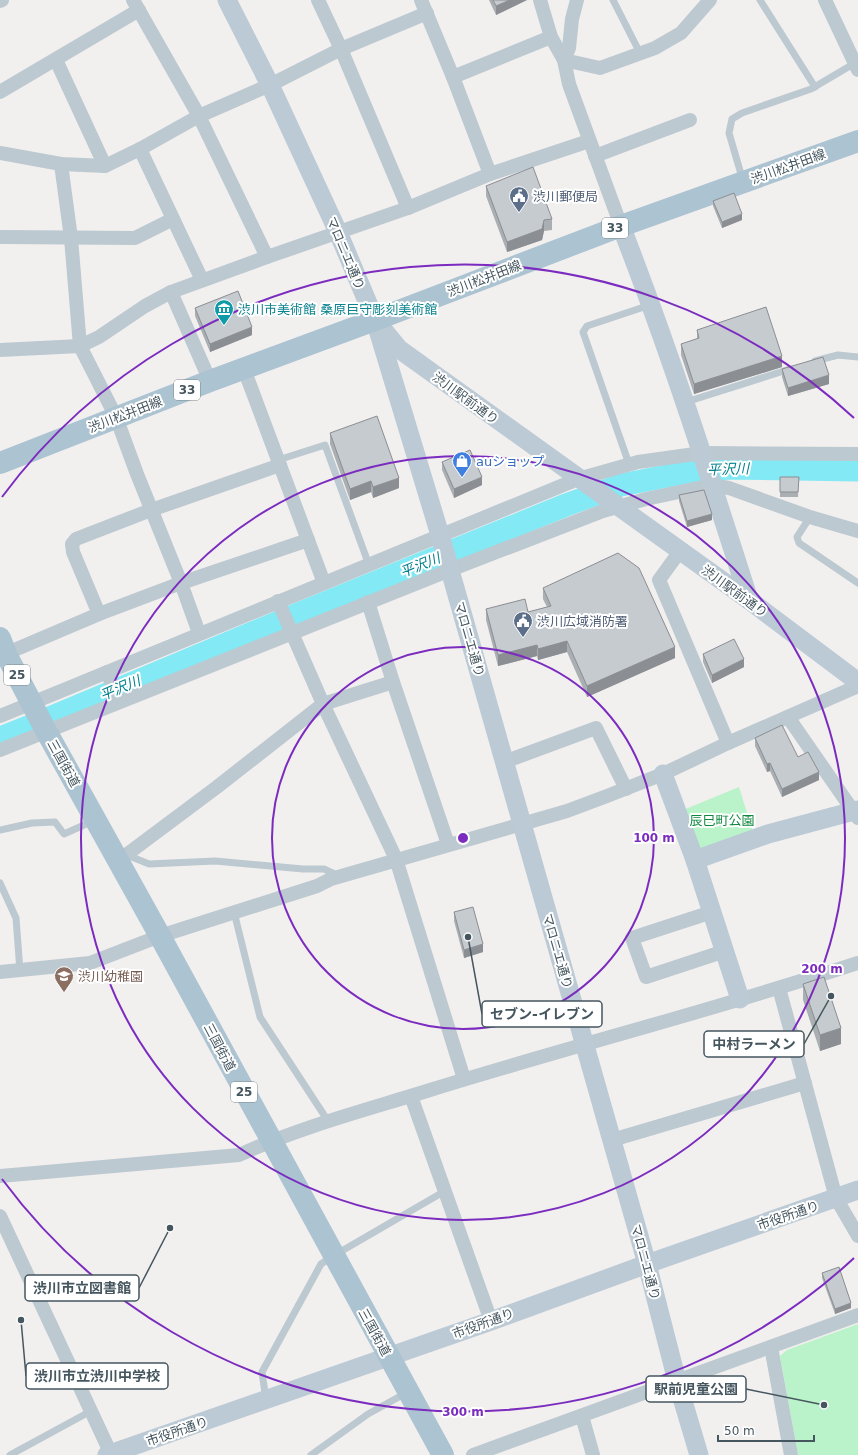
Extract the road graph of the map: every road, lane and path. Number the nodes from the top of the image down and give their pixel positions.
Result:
1 (227, 0) edge
2 (318, 0) edge
3 (540, 0) edge
4 (577, 0) edge
5 (614, 0) edge
6 (710, 0) edge
7 (760, 0) edge
8 (825, 0) edge
9 (136, 5) edge
10 (424, 6) edge
11 (551, 37) junction
12 (341, 49) junction
13 (640, 53) junction
14 (56, 60) junction
15 (564, 60) junction
16 (856, 66) edge
17 (453, 77) junction
18 (270, 85) junction
19 (814, 86) junction
20 (0, 92) edge
21 (199, 116) junction
22 (690, 120) dead end
23 (589, 141) junction
24 (858, 141) edge
25 (140, 149) junction
26 (0, 153) edge
27 (595, 156) junction
28 (61, 164) junction
29 (105, 166) junction
30 (490, 174) junction
31 (744, 183) junction
32 (408, 208) junction
33 (173, 219) junction
34 (621, 226) junction
35 (338, 232) junction
36 (0, 237) edge
37 (71, 238) junction
38 (267, 257) junction
39 (202, 280) junction
40 (171, 292) junction
41 (651, 304) junction
42 (375, 320) junction
43 (80, 346) junction
44 (0, 350) edge
45 (858, 358) edge
46 (808, 363) edge
47 (800, 366) edge
48 (244, 369) junction
49 (210, 381) junction
50 (686, 402) junction
51 (116, 417) junction
52 (858, 454) edge
53 (703, 455) junction
54 (279, 462) junction
55 (0, 463) edge
56 (629, 464) junction
57 (581, 481) junction
58 (712, 483) junction
59 (614, 504) junction
60 (151, 510) junction
61 (810, 517) junction
62 (858, 531) edge
63 (441, 538) junction
64 (308, 540) junction
65 (680, 551) junction
66 (369, 565) junction
67 (449, 566) junction
68 (181, 583) junction
69 (324, 583) junction
70 (858, 584) edge
71 (749, 600) junction
72 (368, 602) junction
73 (280, 606) junction
74 (99, 614) junction
75 (291, 631) junction
76 (199, 633) junction
77 (2, 649) edge
78 (107, 672) junction
79 (393, 682) junction
80 (858, 682) edge
81 (858, 686) edge
82 (118, 702) junction
83 (323, 704) junction
84 (0, 716) edge
85 (788, 717) junction
86 (40, 719) junction
87 (728, 743) junction
88 (0, 750) edge
89 (504, 762) junction
90 (663, 774) junction
91 (626, 789) junction
92 (856, 813) edge
93 (96, 820) junction
94 (522, 824) junction
95 (0, 830) edge
96 (448, 844) junction
97 (122, 858) junction
98 (396, 860) junction
99 (695, 860) junction
100 (340, 876) junction
101 (0, 883) edge
102 (234, 912) junction
103 (712, 912) junction
104 (160, 936) junction
105 (725, 952) junction
106 (858, 963) edge
107 (20, 971) junction
108 (0, 972) edge
109 (779, 988) junction
110 (740, 999) junction
111 (584, 1044) junction
112 (464, 1079) junction
113 (805, 1083) junction
114 (412, 1096) junction
115 (328, 1121) junction
116 (270, 1140) junction
117 (612, 1140) junction
118 (0, 1176) edge
119 (858, 1190) edge
120 (445, 1191) junction
121 (836, 1198) junction
122 (0, 1216) edge
123 (858, 1236) edge
124 (333, 1256) junction
125 (647, 1264) junction
126 (858, 1315) edge
127 (491, 1321) junction
128 (770, 1347) junction
129 (388, 1357) junction
130 (677, 1381) junction
131 (408, 1392) junction
132 (266, 1400) junction
133 (91, 1411) junction
134 (582, 1416) junction
135 (117, 1453) edge
136 (10, 1455) edge
137 (311, 1455) edge
138 (443, 1455) edge
139 (472, 1455) edge
140 (594, 1455) edge
141 (699, 1455) edge
142 (791, 1455) edge

1 - 18 street, マロニエ通り
2 - 12 street
3 - 11 street
4 - 15 street
5 - 13 lane
6 - 13 street
7 - 19 lane
8 - 16 street
9 - 14 street
9 - 21 street
10 - 12 street
10 - 17 street
11 - 15 street
11 - 17 street
12 - 18 street
12 - 32 street
13 - 15 street
14 - 20 street
14 - 29 street
15 - 23 street
16 - 19 lane
17 - 30 street
18 - 21 street
18 - 35 street, マロニエ通り
19 - 31 lane
21 - 25 street
21 - 38 street
22 - 27 street
23 - 27 street
23 - 30 street
24 - 31 main road, 渋川松井田線 / 33
25 - 29 street
25 - 33 street
26 - 28 street
27 - 34 street
28 - 29 street
28 - 37 street
30 - 32 street
31 - 34 main road, 渋川松井田線 / 33
32 - 35 street
33 - 37 street
33 - 39 street
34 - 41 street
34 - 42 main road, 渋川松井田線 / 33
35 - 38 street
35 - 42 street, マロニエ通り
36 - 37 street
37 - 43 street
38 - 39 street
39 - 40 street
40 - 43 street
40 - 49 street
41 - 50 street
41 - 56 lane
42 - 48 main road, 渋川松井田線 / 33
42 - 57 street, 渋川駅前通り
42 - 63 street, マロニエ通り
43 - 44 street
43 - 51 street
45 - 46 lane
47 - 50 lane
48 - 49 main road, 渋川松井田線 / 33
48 - 54 street
49 - 51 main road, 渋川松井田線 / 33
50 - 53 street
51 - 55 main road, 渋川松井田線 / 33
51 - 60 street
52 - 53 street
53 - 56 street
53 - 58 street
54 - 60 street
54 - 64 street
54 - 66 lane
56 - 57 street
57 - 59 street, 渋川駅前通り
57 - 63 street
58 - 59 street
58 - 61 street
58 - 71 street
59 - 65 street, 渋川駅前通り
59 - 67 street
60 - 68 street
60 - 74 street
61 - 62 street
61 - 70 lane
63 - 66 street
63 - 67 street, マロニエ通り
64 - 68 street
64 - 69 street
65 - 71 street, 渋川駅前通り
65 - 87 street
66 - 69 street
67 - 72 street
67 - 89 street, マロニエ通り
68 - 74 street
68 - 76 street
69 - 73 street
71 - 80 street, 渋川駅前通り
72 - 75 street
72 - 79 street
73 - 75 street
73 - 76 street
74 - 77 street
75 - 82 street
75 - 83 street
76 - 78 street
77 - 86 main road, 三国街道 / 25
78 - 82 street
78 - 86 street
79 - 83 street
79 - 96 street
81 - 85 street
82 - 86 street
83 - 97 street
83 - 98 street
84 - 86 street
85 - 87 street
85 - 92 street
86 - 88 street
86 - 93 main road, 三国街道 / 25
87 - 90 street
89 - 91 street
89 - 94 street, マロニエ通り
90 - 91 street
90 - 99 street
91 - 94 street
92 - 99 street
93 - 95 lane
93 - 97 main road, 三国街道 / 25
94 - 96 street
94 - 111 street, マロニエ通り
96 - 98 street
97 - 100 lane
97 - 104 main road, 三国街道 / 25
98 - 100 street
98 - 112 street
99 - 103 street
100 - 102 street
101 - 107 lane
102 - 104 street
102 - 115 lane
103 - 105 street
103 - 105 street
104 - 107 street
104 - 116 main road, 三国街道 / 25
105 - 110 street
106 - 109 street
107 - 108 street
109 - 110 street
109 - 113 street
110 - 111 street
111 - 112 street
111 - 117 street, マロニエ通り
112 - 114 street
113 - 117 street
113 - 121 street
114 - 115 street
114 - 120 street
115 - 116 street
116 - 118 street
116 - 124 main road, 三国街道 / 25
117 - 125 street, マロニエ通り
119 - 121 street, 市役所通り
120 - 124 lane
120 - 127 street
121 - 123 street
121 - 125 street, 市役所通り
122 - 133 street
124 - 129 main road, 三国街道 / 25
124 - 132 lane
125 - 127 street, 市役所通り
125 - 130 street, マロニエ通り
126 - 128 street
127 - 129 street, 市役所通り
128 - 130 street
128 - 142 street
129 - 131 main road, 三国街道 / 25
129 - 132 street, 市役所通り
130 - 134 street
130 - 141 street, マロニエ通り
131 - 137 lane
131 - 138 main road, 三国街道 / 25
132 - 135 street, 市役所通り
133 - 135 street
133 - 136 lane
134 - 139 street
134 - 140 street

